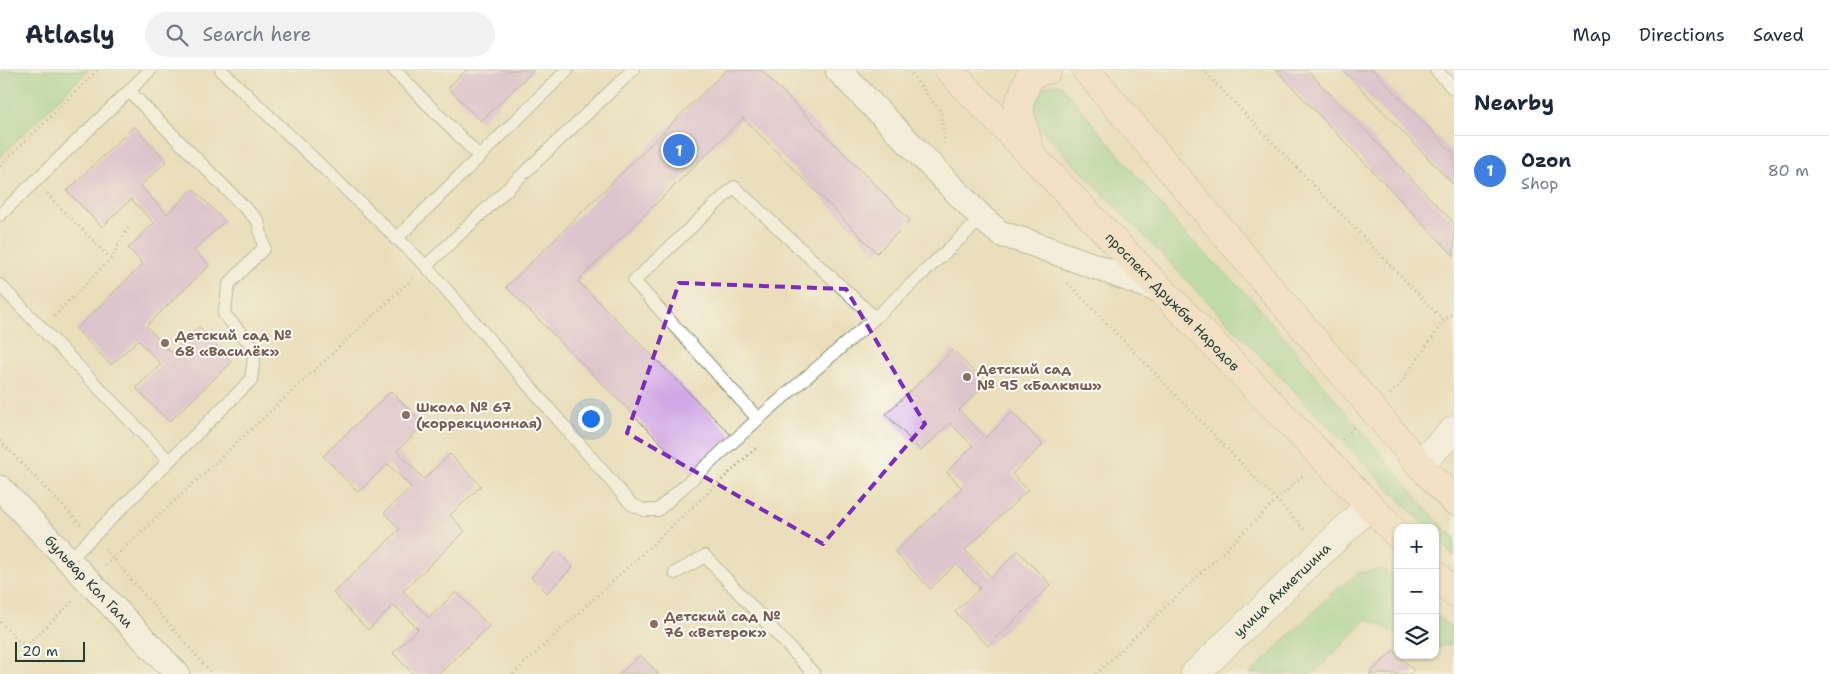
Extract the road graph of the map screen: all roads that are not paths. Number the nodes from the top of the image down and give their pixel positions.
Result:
1 (150, 70) edge
2 (221, 70) edge
3 (394, 70) edge
4 (568, 70) edge
5 (633, 70) edge
6 (838, 70) edge
7 (948, 70) edge
8 (1048, 70) edge
9 (1060, 70) edge
10 (1436, 70) edge
11 (1093, 80) edge
12 (1454, 89) edge
13 (129, 91) junction
14 (1032, 156) junction
15 (480, 157) junction
16 (0, 214) edge
17 (982, 218) junction
18 (396, 239) junction
19 (426, 266) junction
20 (0, 285) edge
21 (1162, 291) junction
22 (875, 318) junction
23 (758, 419) junction
24 (1454, 430) edge
25 (169, 461) junction
26 (1419, 464) junction
27 (0, 488) edge
28 (1454, 501) edge
29 (1369, 506) junction
30 (1394, 531) edge
31 (69, 560) junction
32 (674, 573) dead end
33 (1439, 578) edge
34 (1454, 593) edge
35 (177, 674) edge
36 (814, 674) edge
37 (1195, 674) edge

1 - 13 lane
2 - 18 lane
3 - 15 lane
4 - 15 lane
5 - 19 lane
6 - 17 street
7 - 14 main road, проспект Дружбы Народов
8 - 14 main road
9 - 11 main road
10 - 12 lane
11 - 26 main road
13 - 16 lane
13 - 25 lane
14 - 21 main road, проспект Дружбы Народов
15 - 18 lane
17 - 21 street
17 - 22 lane
18 - 19 lane
19 - 23 lane
20 - 25 lane
21 - 29 main road, проспект Дружбы Народов
22 - 23 lane
22 - 23 lane
24 - 26 street
25 - 31 lane
26 - 28 main road
27 - 31 street, бульвар Кол Гали
29 - 30 main road, проспект Дружбы Народов
29 - 37 street, улица Ахметшина
31 - 35 street, бульвар Кол Гали
32 - 36 lane
33 - 34 main road

